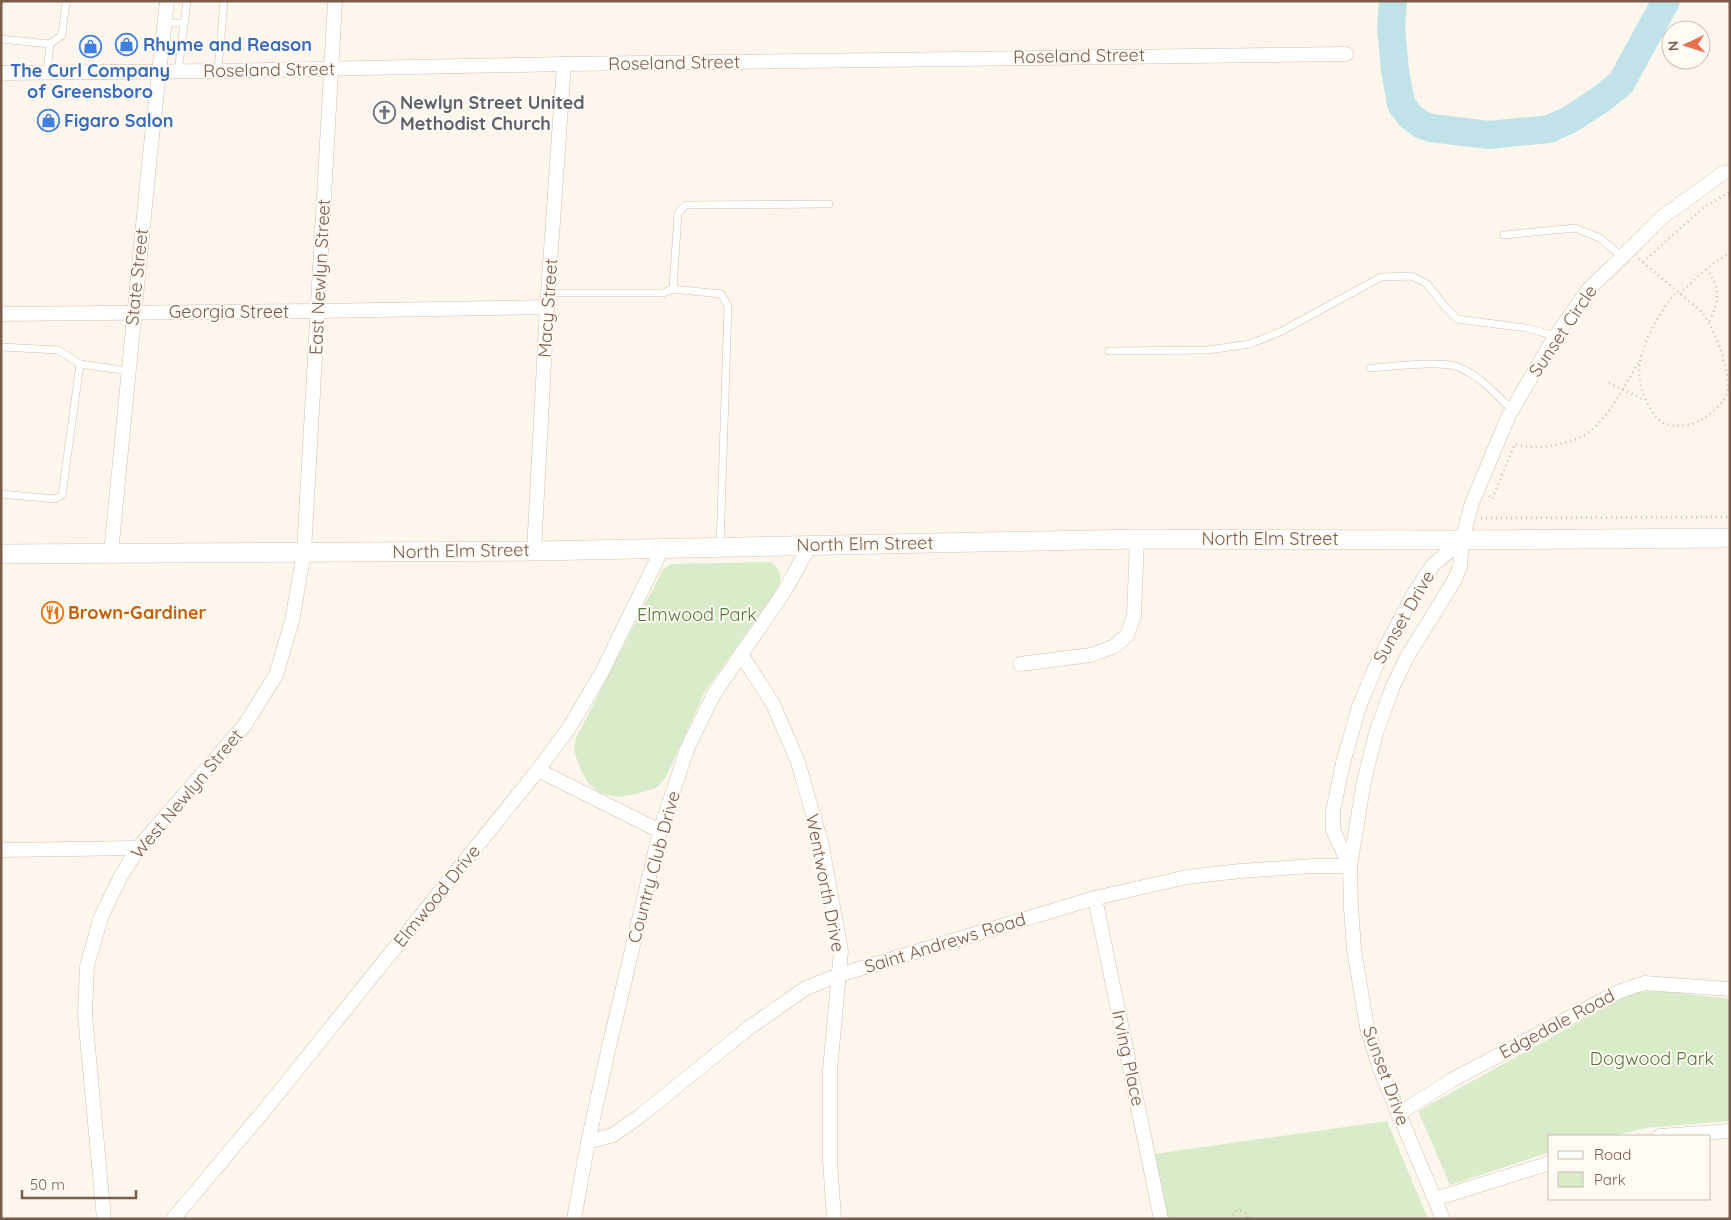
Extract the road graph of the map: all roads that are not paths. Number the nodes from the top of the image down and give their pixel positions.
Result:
1 (66, 1) edge
2 (167, 1) edge
3 (187, 1) edge
4 (224, 1) edge
5 (335, 1) edge
6 (165, 23) junction
7 (184, 24) junction
8 (1, 39) edge
9 (50, 44) junction
10 (1346, 54) dead end
11 (564, 64) junction
12 (331, 70) junction
13 (218, 71) junction
14 (47, 72) junction
15 (160, 72) junction
16 (178, 72) junction
17 (1, 73) edge
18 (1730, 172) edge
19 (829, 204) dead end
20 (1504, 235) dead end
21 (1625, 253) junction
22 (673, 289) junction
23 (548, 300) junction
24 (318, 311) junction
25 (134, 312) junction
26 (1, 314) edge
27 (1557, 336) junction
28 (1, 347) edge
29 (1110, 351) dead end
30 (80, 364) junction
31 (1370, 368) dead end
32 (128, 371) junction
33 (1512, 410) junction
34 (1, 494) edge
35 (1730, 538) edge
36 (1137, 539) junction
37 (1462, 540) junction
38 (810, 545) junction
39 (720, 546) junction
40 (663, 547) junction
41 (534, 551) junction
42 (3, 552) edge
43 (304, 552) junction
44 (110, 553) junction
45 (741, 654) junction
46 (1020, 664) dead end
47 (538, 770) junction
48 (660, 831) junction
49 (138, 848) junction
50 (1, 850) edge
51 (1350, 866) junction
52 (1095, 898) junction
53 (840, 975) junction
54 (1730, 989) edge
55 (1398, 1114) junction
56 (1730, 1131) edge
57 (1674, 1135) edge
58 (588, 1142) junction
59 (1548, 1164) edge
60 (1435, 1199) junction
61 (104, 1219) edge
62 (173, 1219) edge
63 (574, 1219) edge
64 (834, 1219) edge
65 (1161, 1219) edge
66 (1443, 1219) edge

1 - 9 lane
2 - 6 street, State Street
3 - 7 lane
4 - 13 lane
5 - 12 street, East Newlyn Street
6 - 7 lane
6 - 15 street, State Street
7 - 16 lane
8 - 9 lane
9 - 14 lane
10 - 11 street, Roseland Street
11 - 12 street, Roseland Street
11 - 23 street, Macy Street
12 - 13 street, Roseland Street
12 - 24 street, East Newlyn Street
13 - 16 street, Roseland Street
14 - 15 street, Roseland Street
14 - 17 street, Roseland Street
15 - 16 street, Roseland Street
15 - 25 street, State Street
18 - 21 street, Sunset Circle
19 - 22 lane
20 - 21 lane
21 - 27 street, Sunset Circle
22 - 23 lane
22 - 39 lane
23 - 24 street, Georgia Street
23 - 41 street, Macy Street
24 - 25 street, Georgia Street
24 - 43 street, East Newlyn Street
25 - 26 street, Georgia Street
25 - 32 street, State Street
27 - 29 lane
27 - 33 street, Sunset Circle
28 - 30 lane
30 - 32 lane
30 - 34 lane
31 - 33 lane
32 - 44 street, State Street
33 - 37 street, Sunset Circle
35 - 37 main road, North Elm Street
36 - 37 main road, North Elm Street
36 - 38 main road, North Elm Street
36 - 46 street
37 - 51 street, Sunset Drive
37 - 51 street, Sunset Drive
38 - 39 main road, North Elm Street
38 - 45 street, Country Club Drive
39 - 40 main road, North Elm Street
40 - 41 main road, North Elm Street
40 - 47 street, Elmwood Drive
41 - 43 main road, North Elm Street
42 - 44 main road, North Elm Street
43 - 44 main road, North Elm Street
43 - 49 street, West Newlyn Street
45 - 48 street, Country Club Drive
45 - 53 street, Wentworth Drive
47 - 48 street
47 - 62 street, Elmwood Drive
48 - 58 street, Country Club Drive
49 - 50 street
49 - 61 street, West Newlyn Street
51 - 52 street, Saint Andrews Road
51 - 55 street, Sunset Drive
52 - 53 street, Saint Andrews Road
52 - 65 street, Irving Place
53 - 58 street, Saint Andrews Road
53 - 64 street, Wentworth Drive
54 - 55 street, Edgedale Road
55 - 60 street, Sunset Drive
56 - 57 street
58 - 63 street, Country Club Drive
59 - 60 street
60 - 66 street, Sunset Drive

